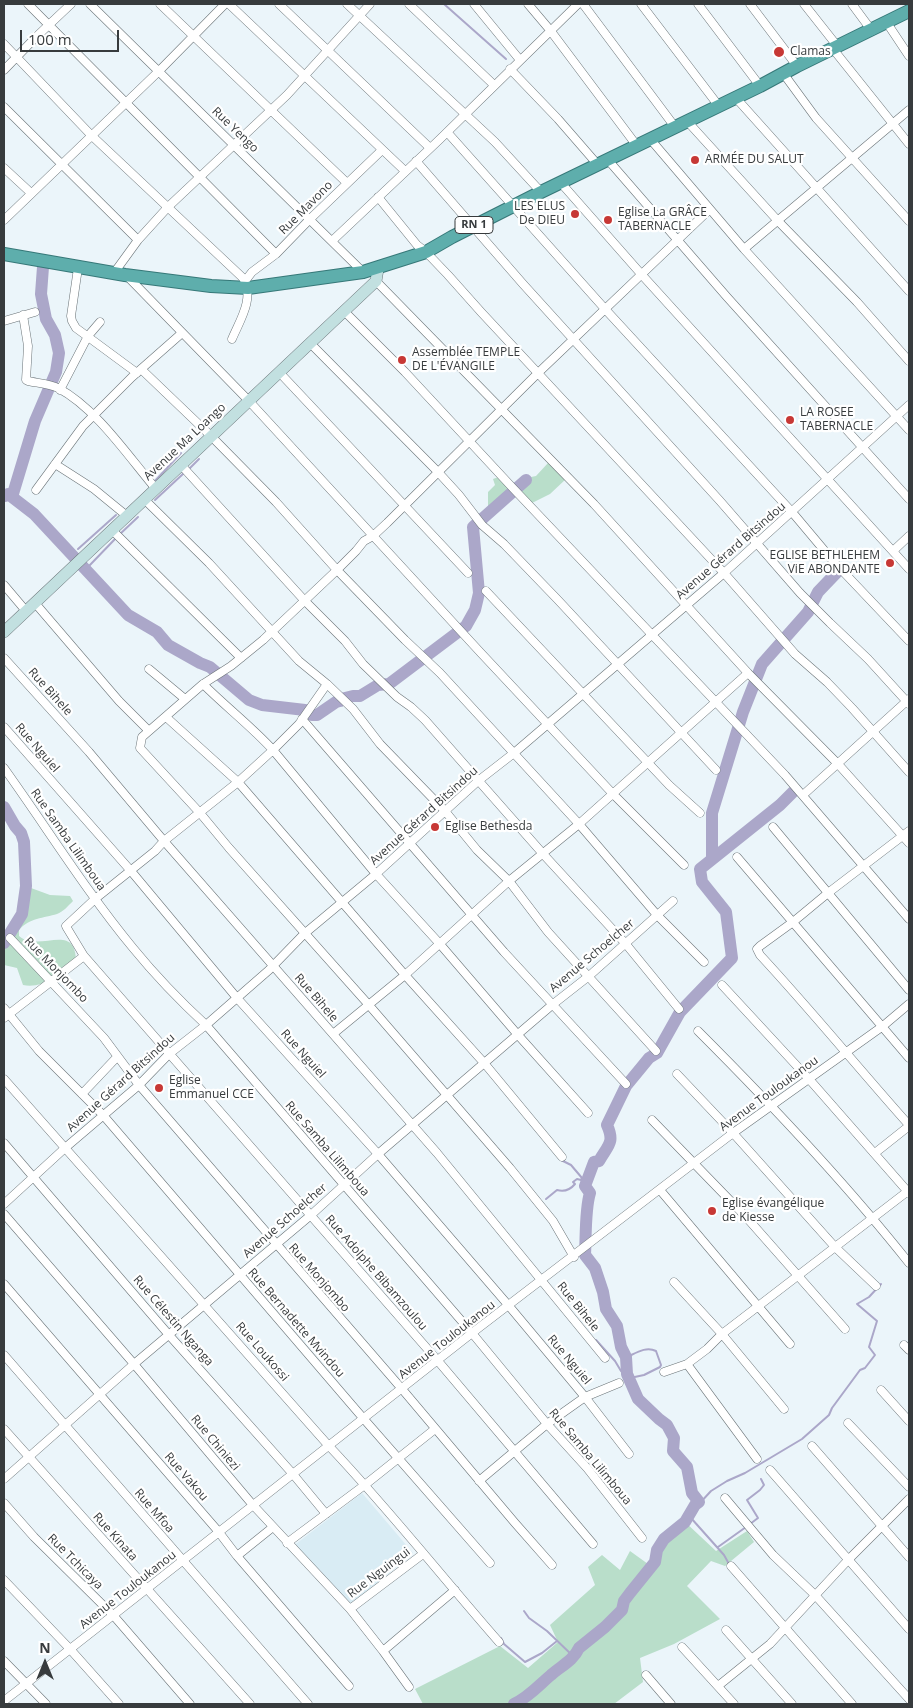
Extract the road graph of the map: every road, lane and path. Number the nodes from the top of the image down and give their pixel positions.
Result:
1 (28, 4) edge
2 (72, 4) edge
3 (90, 4) edge
4 (160, 4) edge
5 (225, 4) edge
6 (229, 4) edge
7 (279, 4) edge
8 (347, 4) edge
9 (370, 4) edge
10 (409, 4) edge
11 (474, 4) edge
12 (528, 4) edge
13 (578, 4) edge
14 (583, 4) edge
15 (641, 4) edge
16 (698, 4) edge
17 (750, 4) edge
18 (804, 4) edge
19 (852, 4) edge
20 (907, 9) edge
21 (360, 16) junction
22 (887, 23) junction
23 (50, 25) junction
24 (550, 30) junction
25 (872, 30) junction
26 (193, 36) junction
27 (4, 44) edge
28 (835, 48) junction
29 (327, 51) junction
30 (16, 56) junction
31 (909, 56) edge
32 (520, 60) junction
33 (797, 66) junction
34 (510, 69) junction
35 (4, 70) edge
36 (158, 71) junction
37 (783, 73) junction
38 (304, 77) junction
39 (494, 85) junction
40 (760, 86) junction
41 (736, 98) junction
42 (125, 103) junction
43 (718, 106) junction
44 (4, 107) edge
45 (271, 110) junction
46 (909, 110) edge
47 (465, 114) junction
48 (687, 121) junction
49 (892, 124) junction
50 (675, 127) junction
51 (447, 132) junction
52 (91, 136) junction
53 (651, 140) junction
54 (909, 144) edge
55 (235, 145) junction
56 (637, 146) junction
57 (430, 148) junction
58 (382, 150) junction
59 (852, 157) junction
60 (416, 161) junction
61 (603, 163) junction
62 (62, 164) junction
63 (4, 168) edge
64 (405, 171) junction
65 (200, 178) junction
66 (348, 183) junction
67 (562, 183) junction
68 (815, 188) junction
69 (541, 192) junction
70 (31, 193) junction
71 (378, 197) junction
72 (513, 206) junction
73 (168, 207) junction
74 (710, 210) junction
75 (310, 219) junction
76 (4, 220) edge
77 (778, 221) junction
78 (909, 221) edge
79 (473, 226) junction
80 (138, 240) junction
81 (678, 240) junction
82 (332, 241) junction
83 (744, 249) junction
84 (426, 252) junction
85 (4, 254) edge
86 (276, 254) junction
87 (78, 268) junction
88 (363, 272) junction
89 (120, 274) junction
90 (377, 275) junction
91 (642, 275) junction
92 (246, 285) junction
93 (909, 291) edge
94 (605, 309) junction
95 (344, 311) junction
96 (35, 312) dead end
97 (23, 315) junction
98 (4, 321) edge
99 (100, 322) dead end
100 (182, 333) junction
101 (88, 336) junction
102 (232, 339) dead end
103 (574, 339) junction
104 (310, 343) junction
105 (909, 361) edge
106 (139, 371) junction
107 (279, 372) junction
108 (538, 373) junction
109 (60, 390) junction
110 (249, 401) junction
111 (909, 405) edge
112 (502, 408) junction
113 (94, 415) junction
114 (897, 416) junction
115 (909, 430) edge
116 (211, 436) junction
117 (469, 441) junction
118 (862, 447) junction
119 (55, 464) junction
120 (181, 465) junction
121 (438, 472) junction
122 (828, 480) junction
123 (156, 489) junction
124 (36, 490) dead end
125 (144, 499) junction
126 (909, 499) edge
127 (404, 505) junction
128 (792, 512) junction
129 (127, 516) junction
130 (112, 530) junction
131 (373, 536) junction
132 (909, 536) edge
133 (757, 543) junction
134 (893, 551) junction
135 (909, 569) edge
136 (337, 570) junction
137 (468, 573) dead end
138 (724, 573) junction
139 (4, 585) edge
140 (486, 591) dead end
141 (304, 600) junction
142 (686, 605) junction
143 (31, 607) junction
144 (271, 631) junction
145 (4, 632) edge
146 (651, 635) junction
147 (909, 640) edge
148 (4, 658) edge
149 (240, 658) junction
150 (617, 664) junction
151 (150, 669) dead end
152 (748, 673) junction
153 (203, 684) junction
154 (327, 684) junction
155 (583, 693) junction
156 (185, 699) junction
157 (909, 701) edge
158 (716, 703) junction
159 (166, 717) junction
160 (302, 720) junction
161 (548, 723) junction
162 (4, 727) edge
163 (149, 731) junction
164 (873, 731) junction
165 (682, 732) junction
166 (273, 750) junction
167 (514, 753) junction
168 (648, 763) junction
169 (838, 764) junction
170 (4, 768) edge
171 (716, 770) dead end
172 (909, 772) edge
173 (478, 781) junction
174 (238, 782) junction
175 (613, 794) junction
176 (803, 795) junction
177 (445, 811) junction
178 (200, 813) junction
179 (700, 813) dead end
180 (579, 824) junction
181 (773, 828) dead end
182 (906, 834) edge
183 (164, 841) junction
184 (410, 843) junction
185 (909, 843) edge
186 (544, 855) junction
187 (737, 857) dead end
188 (684, 865) dead end
189 (864, 866) junction
190 (130, 871) junction
191 (376, 874) junction
192 (509, 881) junction
193 (828, 893) junction
194 (95, 899) junction
195 (673, 902) dead end
196 (343, 903) junction
197 (471, 915) junction
198 (657, 915) junction
199 (909, 919) edge
200 (793, 922) junction
201 (304, 934) junction
202 (10, 938) dead end
203 (439, 943) junction
204 (625, 943) junction
205 (84, 956) junction
206 (704, 962) dead end
207 (272, 966) junction
208 (405, 975) junction
209 (589, 976) junction
210 (50, 982) junction
211 (722, 985) dead end
212 (909, 990) edge
213 (237, 998) junction
214 (368, 1004) junction
215 (909, 1004) edge
216 (552, 1005) junction
217 (679, 1009) dead end
218 (5, 1013) edge
219 (206, 1025) junction
220 (883, 1026) junction
221 (698, 1031) dead end
222 (333, 1034) junction
223 (518, 1035) junction
224 (656, 1051) dead end
225 (845, 1053) junction
226 (169, 1054) junction
227 (117, 1057) junction
228 (909, 1058) edge
229 (485, 1064) junction
230 (677, 1074) dead end
231 (4, 1079) edge
232 (810, 1079) junction
233 (626, 1084) dead end
234 (139, 1085) junction
235 (82, 1094) junction
236 (446, 1096) junction
237 (773, 1106) junction
238 (588, 1113) dead end
239 (103, 1115) junction
240 (652, 1120) dead end
241 (413, 1125) junction
242 (909, 1126) edge
243 (734, 1133) junction
244 (4, 1143) edge
245 (65, 1148) junction
246 (875, 1153) junction
247 (378, 1154) junction
248 (562, 1157) dead end
249 (696, 1164) junction
250 (33, 1177) junction
251 (343, 1185) junction
252 (660, 1190) junction
253 (909, 1192) edge
254 (4, 1204) edge
255 (4, 1214) edge
256 (311, 1215) junction
257 (873, 1218) junction
258 (276, 1245) junction
259 (835, 1247) junction
260 (574, 1256) junction
261 (909, 1263) edge
262 (240, 1275) junction
263 (798, 1275) junction
264 (542, 1280) junction
265 (674, 1282) dead end
266 (4, 1284) edge
267 (876, 1286) dead end
268 (205, 1305) junction
269 (509, 1306) junction
270 (759, 1306) junction
271 (845, 1329) dead end
272 (472, 1333) junction
273 (722, 1334) junction
274 (169, 1335) junction
275 (790, 1344) dead end
276 (4, 1355) edge
277 (605, 1358) dead end
278 (438, 1361) junction
279 (134, 1364) junction
280 (687, 1364) junction
281 (664, 1372) dead end
282 (619, 1383) dead end
283 (402, 1389) junction
284 (880, 1390) dead end
285 (100, 1395) junction
286 (585, 1397) junction
287 (784, 1409) dead end
288 (363, 1418) junction
289 (909, 1421) edge
290 (848, 1423) dead end
291 (65, 1424) junction
292 (547, 1424) junction
293 (435, 1428) junction
294 (4, 1429) edge
295 (328, 1445) junction
296 (812, 1446) dead end
297 (514, 1451) junction
298 (629, 1454) dead end
299 (29, 1457) junction
300 (399, 1457) junction
301 (757, 1459) dead end
302 (770, 1470) dead end
303 (292, 1473) junction
304 (4, 1479) edge
305 (479, 1481) junction
306 (366, 1484) junction
307 (909, 1486) edge
308 (725, 1498) dead end
309 (909, 1499) edge
310 (4, 1503) edge
311 (252, 1504) junction
312 (326, 1514) junction
313 (882, 1526) junction
314 (273, 1527) junction
315 (218, 1531) junction
316 (642, 1538) dead end
317 (287, 1543) junction
318 (593, 1544) dead end
319 (423, 1554) junction
320 (237, 1556) junction
321 (909, 1557) edge
322 (849, 1559) junction
323 (183, 1562) junction
324 (490, 1563) dead end
325 (552, 1565) dead end
326 (731, 1566) dead end
327 (4, 1580) edge
328 (146, 1589) junction
329 (455, 1590) junction
330 (815, 1595) junction
331 (350, 1609) junction
332 (113, 1616) junction
333 (785, 1628) junction
334 (909, 1629) edge
335 (726, 1630) dead end
336 (500, 1642) dead end
337 (682, 1647) dead end
338 (70, 1649) junction
339 (383, 1651) junction
340 (752, 1659) junction
341 (4, 1660) edge
342 (646, 1675) dead end
343 (26, 1682) junction
344 (349, 1686) dead end
345 (718, 1686) junction
346 (409, 1688) dead end
347 (909, 1699) edge
348 (4, 1701) edge
349 (46, 1704) edge
350 (119, 1704) edge
351 (190, 1704) edge
352 (250, 1704) edge
353 (308, 1704) edge
354 (671, 1704) edge
355 (734, 1704) edge
356 (792, 1704) edge
357 (852, 1704) edge

1 - 23 street
2 - 23 street
3 - 36 street, Rue Yengo
4 - 26 street
5 - 26 street
6 - 38 street
7 - 29 street
8 - 21 street
9 - 21 street
10 - 39 street
11 - 32 street
12 - 24 street
13 - 24 street
14 - 50 street
15 - 43 street
16 - 40 street
17 - 33 street
18 - 28 street
19 - 25 street
20 - 22 highway, RN 1
21 - 29 street
21 - 47 street
22 - 25 highway, RN 1
22 - 31 street
23 - 30 street
23 - 42 street
24 - 32 street
24 - 56 street
25 - 28 highway, RN 1
26 - 36 street
26 - 45 street
27 - 30 street
28 - 33 highway, RN 1
28 - 49 street
29 - 38 street
29 - 57 street
30 - 35 street
30 - 52 street
32 - 34 street
33 - 37 highway, RN 1
34 - 39 street
34 - 61 street
36 - 42 street
36 - 55 street, Rue Yengo
37 - 40 highway, RN 1
37 - 59 street
38 - 45 street
38 - 58 street
39 - 47 street
40 - 41 highway, RN 1
41 - 43 highway, RN 1
41 - 68 street
42 - 52 street
42 - 65 street
43 - 48 highway, RN 1
44 - 62 street
45 - 55 street
45 - 66 street
46 - 49 street
47 - 51 street
47 - 69 street
48 - 50 highway, RN 1
48 - 77 street
49 - 54 street
49 - 59 street
50 - 53 highway, RN 1
51 - 57 street
51 - 72 street
52 - 62 street
52 - 73 street
53 - 56 highway, RN 1
53 - 74 street
55 - 65 street
55 - 75 street, Rue Yengo
56 - 61 highway, RN 1
57 - 60 street
58 - 64 street
58 - 66 street, Rue Mavono
59 - 68 street
59 - 78 street
60 - 64 street
60 - 79 street
61 - 67 highway, RN 1
61 - 81 street
62 - 70 street
62 - 80 street
63 - 70 street
64 - 71 street
65 - 73 street
65 - 86 street
66 - 75 street, Rue Mavono
67 - 69 highway, RN 1
67 - 91 street
68 - 77 street
68 - 93 street
69 - 72 highway, RN 1
70 - 76 street
71 - 82 street
71 - 84 street
72 - 79 highway, RN 1
72 - 94 street
73 - 80 street
73 - 92 street
74 - 81 street
74 - 83 street
75 - 82 street, Rue Yengo
75 - 86 street, Rue Mavono
77 - 83 street
77 - 105 street
79 - 84 highway, RN 1
79 - 103 street
80 - 89 street
81 - 91 street
81 - 118 street
82 - 88 street, Rue Yengo
83 - 114 street
84 - 90 highway, RN 1
84 - 108 street
85 - 87 highway, RN 1
86 - 92 street, Rue Mavono
87 - 89 highway, RN 1
87 - 101 street
88 - 90 highway, RN 1
88 - 92 highway, RN 1
89 - 92 highway, RN 1
89 - 100 street
90 - 95 main road, Avenue Ma Loango
90 - 112 street
91 - 94 street
91 - 122 street
92 - 102 street
94 - 103 street
94 - 128 street
95 - 104 main road, Avenue Ma Loango
95 - 117 street
96 - 97 street
97 - 98 street
97 - 109 street
99 - 101 street
100 - 106 street
100 - 110 street
101 - 106 street
101 - 109 street
103 - 108 street
103 - 133 street
104 - 107 main road, Avenue Ma Loango
104 - 121 street
106 - 113 street
106 - 116 street
107 - 110 main road, Avenue Ma Loango
107 - 127 street
108 - 112 street
108 - 138 street
109 - 113 street
110 - 116 main road, Avenue Ma Loango
110 - 131 street
111 - 114 street, Avenue Gérard Bitsindou
112 - 117 street
112 - 142 street
113 - 119 street
113 - 123 street
114 - 115 street
114 - 118 street, Avenue Gérard Bitsindou
116 - 120 main road, Avenue Ma Loango
116 - 136 street
117 - 121 street
117 - 146 street
118 - 122 street, Avenue Gérard Bitsindou
118 - 126 street
119 - 124 street
119 - 129 street
120 - 123 main road, Avenue Ma Loango
120 - 141 street
121 - 127 street
121 - 150 street
122 - 128 street, Avenue Gérard Bitsindou
122 - 134 street
123 - 125 main road, Avenue Ma Loango
125 - 129 main road, Avenue Ma Loango
125 - 144 street
127 - 131 street
127 - 137 street
128 - 133 street, Avenue Gérard Bitsindou
128 - 147 street
129 - 130 main road, Avenue Ma Loango
130 - 143 main road, Avenue Ma Loango
130 - 149 street
131 - 136 street
131 - 161 street
132 - 134 street
133 - 138 street, Avenue Gérard Bitsindou
133 - 157 street
134 - 135 street
136 - 141 street
136 - 167 street
138 - 142 street, Avenue Gérard Bitsindou
138 - 164 street
139 - 143 street
140 - 155 street
141 - 144 street
141 - 173 street
142 - 146 street, Avenue Gérard Bitsindou
142 - 152 street
143 - 145 main road, Avenue Ma Loango
143 - 163 street
144 - 149 street
144 - 154 street
146 - 150 street, Avenue Gérard Bitsindou
146 - 158 street
148 - 183 street, Rue Bihele
149 - 153 street
150 - 155 street, Avenue Gérard Bitsindou
150 - 165 street
151 - 156 street
152 - 158 street
152 - 169 street
153 - 156 street
153 - 166 street
154 - 160 street
154 - 177 street
155 - 161 street, Avenue Gérard Bitsindou
155 - 168 street
156 - 159 street
157 - 164 street
158 - 165 street
158 - 176 street
159 - 163 street
159 - 174 street
160 - 166 street
160 - 184 street
161 - 167 street, Avenue Gérard Bitsindou
161 - 175 street
162 - 190 street, Rue Nguiel
163 - 178 street
164 - 169 street
164 - 172 street
165 - 168 street
165 - 171 street
166 - 174 street
166 - 191 street
167 - 173 street, Avenue Gérard Bitsindou
167 - 180 street
168 - 175 street
168 - 179 street
169 - 176 street
169 - 182 street
170 - 194 street, Rue Samba Lilimboua
173 - 177 street, Avenue Gérard Bitsindou
173 - 186 street
174 - 178 street
174 - 196 street
175 - 180 street
175 - 188 street
176 - 189 street
177 - 184 street, Avenue Gérard Bitsindou
177 - 192 street
178 - 183 street
178 - 201 street
180 - 186 street
180 - 198 street
181 - 193 street
182 - 185 street
182 - 189 street
183 - 190 street
183 - 207 street, Rue Bihele
184 - 191 street, Avenue Gérard Bitsindou
184 - 197 street
186 - 192 street
186 - 204 street
187 - 200 street
189 - 193 street
189 - 199 street
190 - 194 street
190 - 213 street, Rue Nguiel
191 - 196 street, Avenue Gérard Bitsindou
191 - 203 street
192 - 197 street
192 - 209 street
193 - 200 street
193 - 212 street
194 - 205 street, Rue Adolphe Bibamzoulou
194 - 219 street, Rue Samba Lilimboua
195 - 198 street, Avenue Schoelcher
196 - 201 street, Avenue Gérard Bitsindou
196 - 208 street
197 - 203 street
197 - 216 street
198 - 204 street, Avenue Schoelcher
198 - 206 street
200 - 220 street
200 - 225 street
201 - 207 street, Avenue Gérard Bitsindou
201 - 214 street
202 - 210 street, Rue Monjombo
203 - 208 street
203 - 223 street
204 - 209 street, Avenue Schoelcher
204 - 217 street
205 - 210 street
205 - 226 street, Rue Adolphe Bibamzoulou
207 - 213 street, Avenue Gérard Bitsindou
207 - 222 street, Rue Bihele
208 - 214 street
208 - 229 street
209 - 216 street, Avenue Schoelcher
209 - 224 street
210 - 218 street
210 - 227 street, Rue Monjombo
211 - 232 street
213 - 219 street, Avenue Gérard Bitsindou
213 - 247 street, Rue Nguiel
214 - 222 street
214 - 236 street
215 - 220 street, Avenue Touloukanou
216 - 223 street, Avenue Schoelcher
216 - 233 street
218 - 235 street, Rue Bernadette Mvindou
219 - 226 street, Avenue Gérard Bitsindou
219 - 251 street, Rue Samba Lilimboua
220 - 225 street, Avenue Touloukanou
220 - 228 street
221 - 237 street
222 - 241 street, Rue Bihele
223 - 229 street, Avenue Schoelcher
223 - 238 street
225 - 232 street, Avenue Touloukanou
225 - 242 street
226 - 234 street, Avenue Gérard Bitsindou
226 - 256 street, Rue Adolphe Bibamzoulou
227 - 234 street, Rue Monjombo
227 - 235 street
229 - 236 street, Avenue Schoelcher
229 - 248 street
230 - 243 street
231 - 245 street, Rue Loukossi
232 - 237 street, Avenue Touloukanou
232 - 246 street
234 - 239 street, Avenue Gérard Bitsindou
234 - 258 street, Rue Monjombo
235 - 239 street, Rue Bernadette Mvindou
236 - 241 street, Avenue Schoelcher
236 - 260 street
237 - 243 street, Avenue Touloukanou
237 - 257 street
239 - 245 street, Avenue Gérard Bitsindou
239 - 262 street, Rue Bernadette Mvindou
240 - 249 street
241 - 247 street, Avenue Schoelcher
241 - 264 street, Rue Bihele
242 - 246 street
243 - 249 street, Avenue Touloukanou
243 - 259 street
244 - 250 street, Rue Célestin Nganga
245 - 250 street, Avenue Gérard Bitsindou
245 - 268 street, Rue Loukossi
246 - 253 street
247 - 251 street, Avenue Schoelcher
247 - 269 street, Rue Nguiel
249 - 252 street, Avenue Touloukanou
249 - 263 street
250 - 254 street, Avenue Gérard Bitsindou
250 - 274 street, Rue Célestin Nganga
251 - 256 street, Avenue Schoelcher
251 - 272 street, Rue Samba Lilimboua
252 - 260 street, Avenue Touloukanou
252 - 270 street
253 - 257 street
255 - 279 street, Rue Chiniezi
256 - 258 street, Avenue Schoelcher
256 - 278 street, Rue Adolphe Bibamzoulou
257 - 259 street
257 - 261 street
258 - 262 street, Avenue Schoelcher
258 - 283 street, Rue Monjombo
259 - 263 street
259 - 267 street
260 - 264 street, Avenue Touloukanou
262 - 268 street, Avenue Schoelcher
262 - 288 street, Rue Bernadette Mvindou
263 - 270 street
263 - 271 street
264 - 269 street, Avenue Touloukanou
264 - 277 street, Rue Bihele
265 - 273 street
266 - 285 street, Rue Vakou
268 - 274 street, Avenue Schoelcher
268 - 295 street, Rue Loukossi
269 - 272 street, Avenue Touloukanou
269 - 286 street, Rue Nguiel
270 - 273 street
270 - 275 street
272 - 278 street, Avenue Touloukanou
272 - 292 street, Rue Samba Lilimboua
273 - 280 street
273 - 287 street
274 - 279 street, Avenue Schoelcher
274 - 303 street, Rue Célestin Nganga
276 - 291 street, Rue Mfoa
278 - 283 street, Avenue Touloukanou
278 - 297 street, Rue Adolphe Bibamzoulou
279 - 285 street, Avenue Schoelcher
279 - 311 street, Rue Chiniezi
280 - 281 street
280 - 301 street
282 - 286 street
283 - 288 street, Avenue Touloukanou
283 - 293 street, Rue Monjombo
284 - 289 street
285 - 291 street, Avenue Schoelcher
285 - 315 street, Rue Vakou
286 - 292 street
286 - 298 street, Rue Nguiel
288 - 295 street, Avenue Touloukanou
288 - 300 street, Rue Bernadette Mvindou
290 - 307 street
291 - 299 street, Avenue Schoelcher
291 - 323 street, Rue Mfoa
292 - 297 street
292 - 316 street, Rue Samba Lilimboua
293 - 300 street
293 - 305 street, Rue Monjombo
294 - 299 street, Rue Kinata
295 - 303 street, Avenue Touloukanou
295 - 306 street, Rue Loukossi
296 - 313 street
297 - 305 street
297 - 318 street, Rue Adolphe Bibamzoulou
299 - 304 street, Avenue Schoelcher
299 - 328 street, Rue Kinata
300 - 306 street
300 - 324 street, Rue Bernadette Mvindou
302 - 322 street
303 - 311 street, Avenue Touloukanou
303 - 312 street, Rue Célestin Nganga
305 - 325 street, Rue Monjombo
306 - 312 street
306 - 319 street, Rue Loukossi
308 - 330 street
309 - 313 street
310 - 332 street, Rue Tchicaya
311 - 314 street, Rue Chiniezi
311 - 315 street, Avenue Touloukanou
312 - 317 street
313 - 321 street
313 - 322 street
314 - 317 street, Rue Chiniezi
314 - 320 street
315 - 320 street, Rue Vakou
315 - 323 street, Avenue Touloukanou
317 - 331 street, Rue Chiniezi
319 - 329 street, Rue Loukossi
319 - 331 street, Rue Nguingui
320 - 344 street, Rue Vakou
322 - 330 street
322 - 334 street
323 - 328 street, Avenue Touloukanou
323 - 353 street, Rue Mfoa
326 - 333 street
327 - 338 street
328 - 332 street, Avenue Touloukanou
328 - 352 street, Rue Kinata
329 - 336 street, Rue Loukossi
329 - 339 street
330 - 333 street
330 - 347 street
331 - 339 street, Rue Chiniezi
332 - 338 street, Avenue Touloukanou
332 - 351 street, Rue Tchicaya
333 - 340 street
333 - 357 street
335 - 340 street
337 - 345 street
338 - 343 street, Avenue Touloukanou
338 - 350 street
339 - 346 street, Rue Chiniezi
340 - 345 street
340 - 356 street
341 - 343 street
342 - 354 street
343 - 348 street, Avenue Touloukanou
343 - 349 street
345 - 355 street

